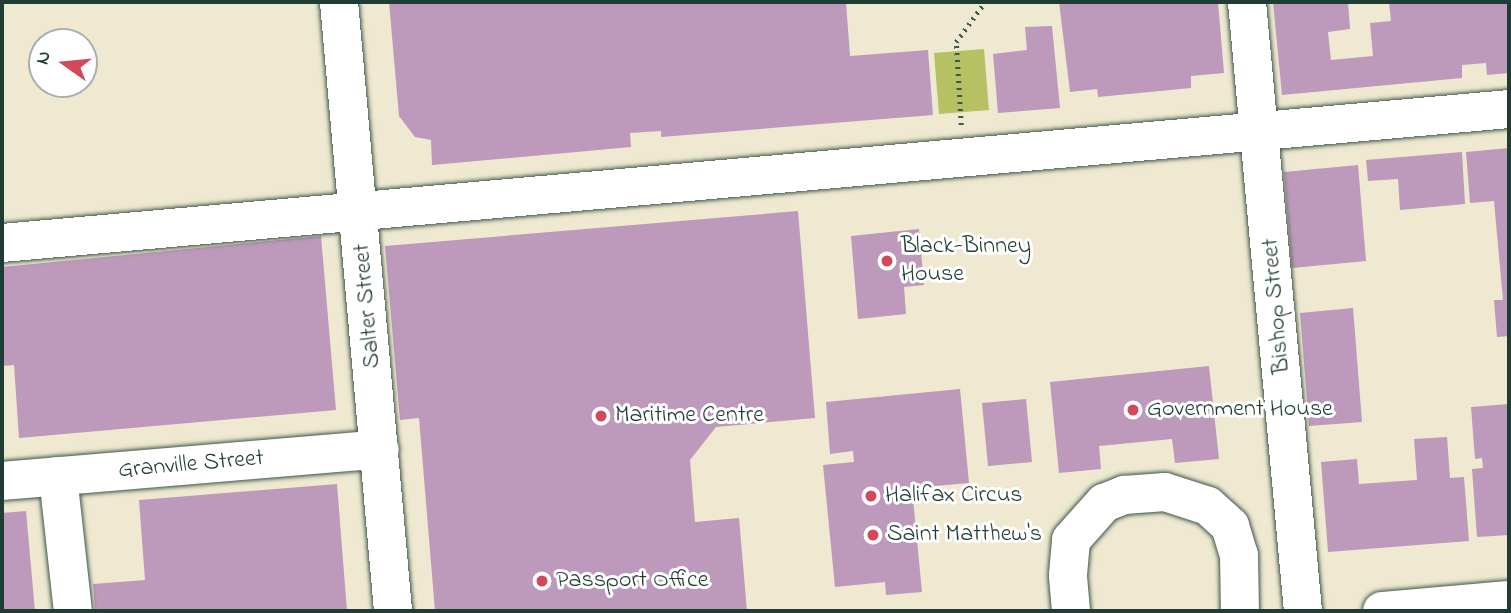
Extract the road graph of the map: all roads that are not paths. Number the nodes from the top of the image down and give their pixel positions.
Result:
1 (339, 2) edge
2 (1247, 2) edge
3 (1509, 110) edge
4 (1260, 130) junction
5 (360, 209) junction
6 (2, 243) edge
7 (380, 449) junction
8 (58, 477) junction
9 (2, 481) edge
10 (1509, 600) edge
11 (73, 611) edge
12 (394, 611) edge
13 (1071, 611) edge
14 (1240, 611) edge
15 (1303, 611) edge
16 (1382, 611) edge

1 - 5 street, Salter Street
2 - 4 street, Bishop Street
3 - 4 street
4 - 5 street
4 - 15 street, Bishop Street
5 - 6 street
5 - 7 street, Salter Street
7 - 8 street, Granville Street
7 - 12 street, Salter Street
8 - 9 street, Granville Street
8 - 11 street
10 - 16 street
13 - 14 street

